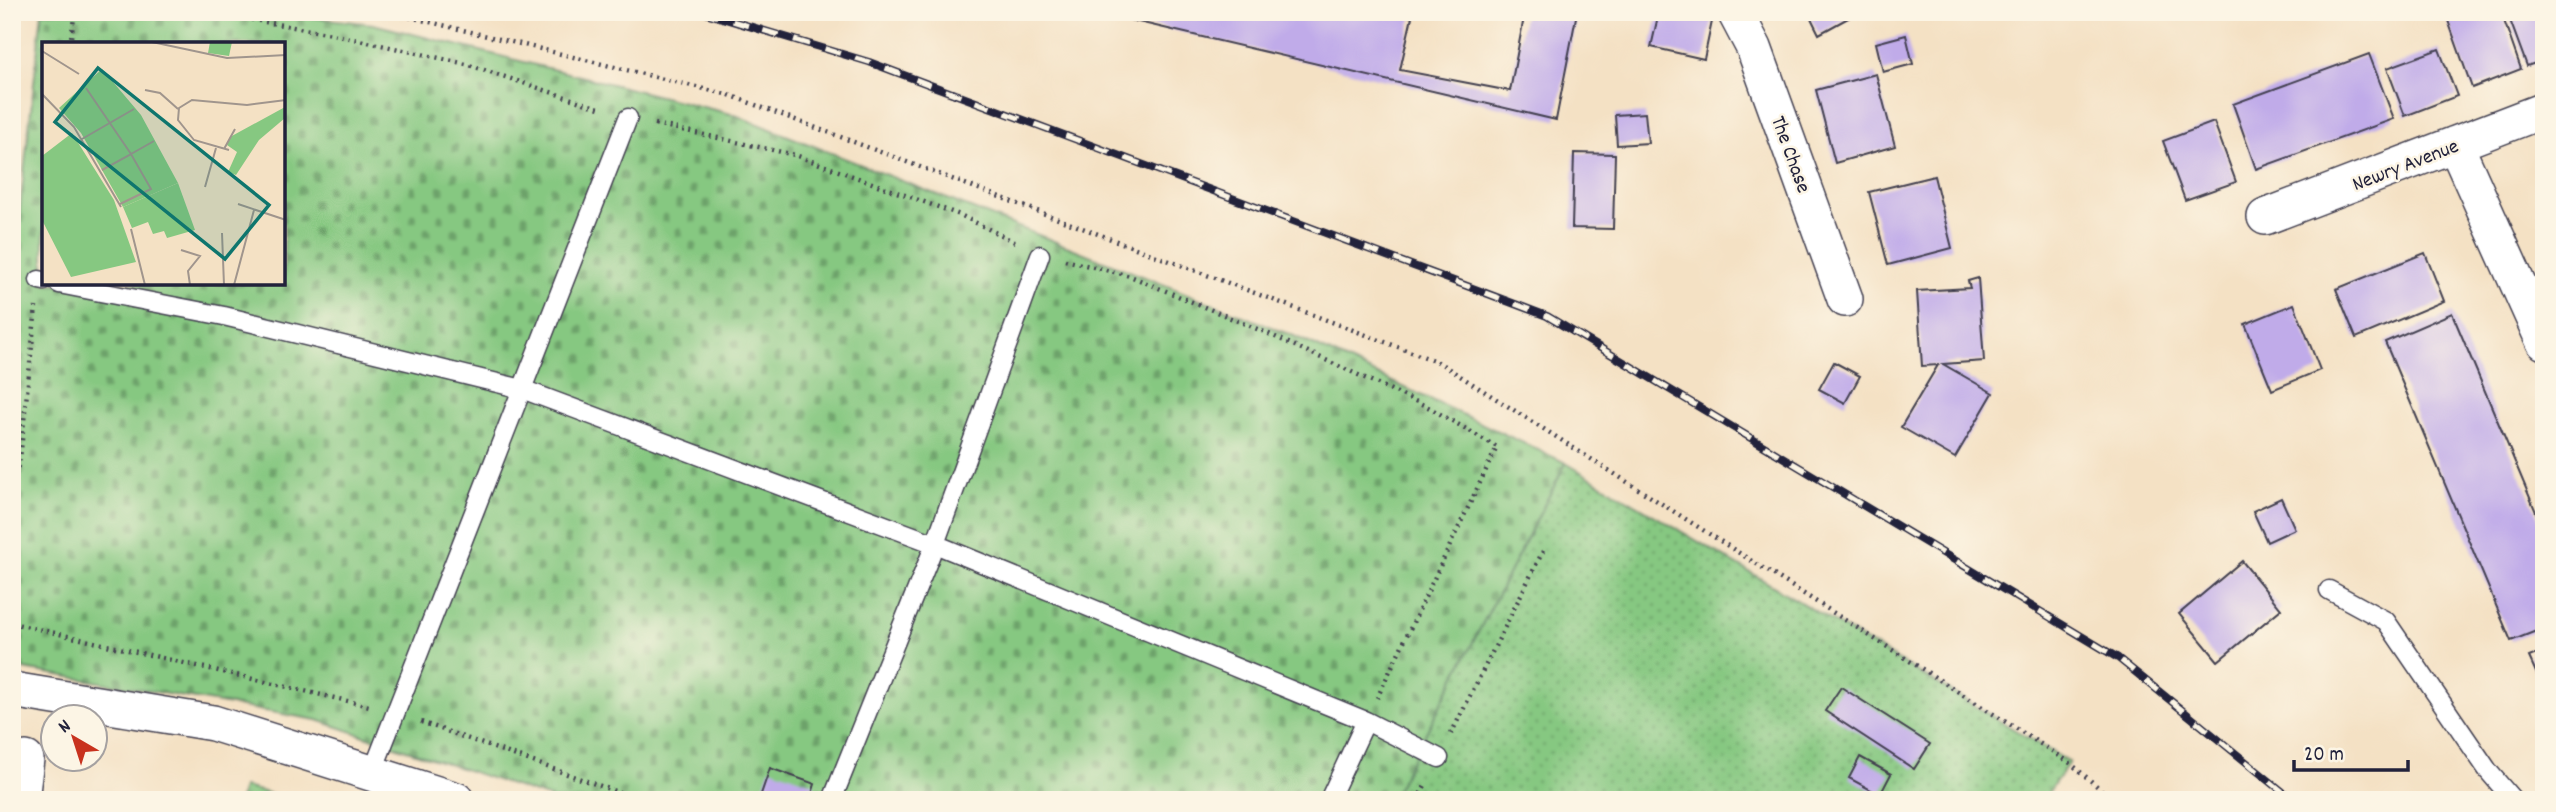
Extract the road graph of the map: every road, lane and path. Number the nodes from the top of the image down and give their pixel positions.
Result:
1 (75, 12) edge
2 (210, 12) edge
3 (389, 12) edge
4 (1735, 12) edge
5 (70, 42) edge
6 (2544, 110) edge
7 (628, 118) junction
8 (2455, 144) junction
9 (2265, 217) dead end
10 (1040, 254) junction
11 (41, 280) edge
12 (64, 285) edge
13 (1845, 299) dead end
14 (2544, 342) edge
15 (522, 388) junction
16 (12, 488) edge
17 (935, 544) junction
18 (1544, 549) dead end
19 (2329, 590) dead end
20 (12, 622) edge
21 (12, 690) edge
22 (396, 713) junction
23 (1366, 720) junction
24 (1439, 758) junction
25 (26, 759) dead end
26 (372, 773) junction
27 (21, 800) edge
28 (456, 800) edge
29 (640, 800) edge
30 (832, 800) edge
31 (1329, 800) edge
32 (1417, 800) edge
33 (2113, 800) edge
34 (2513, 800) edge

1 - 5 path
2 - 7 path
3 - 33 path
4 - 13 street, The Chase
6 - 8 street, Newry Avenue
7 - 10 path
7 - 15 lane
8 - 9 street, Newry Avenue
8 - 14 street
10 - 17 lane
10 - 23 path
11 - 16 path
12 - 15 lane
15 - 17 lane
15 - 22 lane
17 - 23 lane
17 - 30 lane
18 - 24 path
19 - 34 lane
20 - 22 path
21 - 26 street
22 - 26 lane
22 - 29 path
23 - 24 lane
23 - 31 lane
24 - 32 path
25 - 27 street
26 - 28 street

